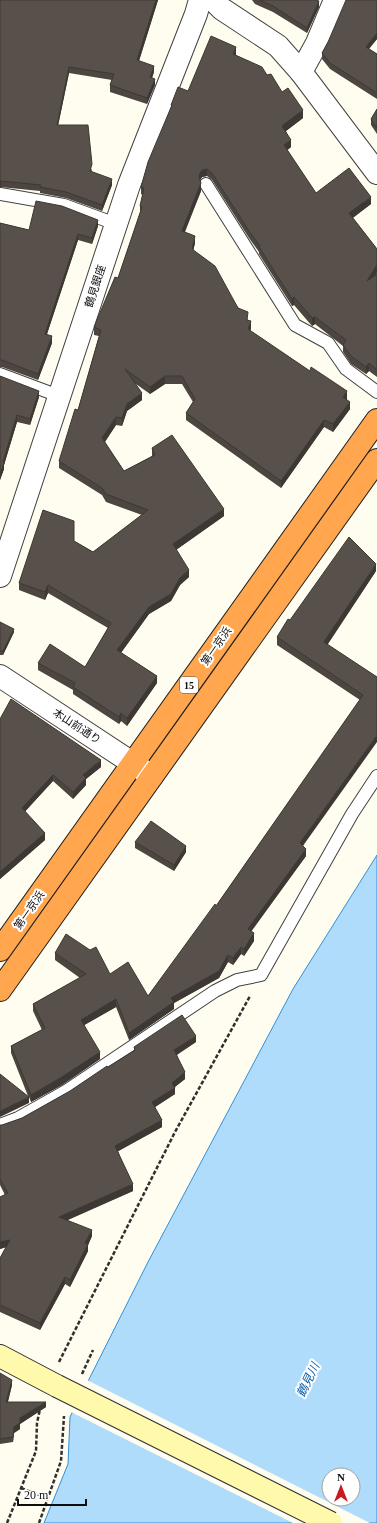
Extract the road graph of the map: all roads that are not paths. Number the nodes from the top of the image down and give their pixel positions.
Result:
1 (200, 0) edge
2 (213, 0) edge
3 (335, 0) edge
4 (301, 72) junction
5 (377, 173) edge
6 (206, 184) dead end
7 (0, 194) edge
8 (116, 224) junction
9 (0, 374) edge
10 (377, 392) edge
11 (59, 396) junction
12 (377, 420) edge
13 (377, 460) edge
14 (0, 576) edge
15 (0, 676) edge
16 (133, 763) junction
17 (152, 776) junction
18 (377, 776) edge
19 (0, 950) edge
20 (0, 990) edge
21 (0, 1125) edge
22 (0, 1356) edge
23 (331, 1523) edge

1 - 8 street, 鶴見銀座
2 - 4 street
3 - 4 street
4 - 5 street
6 - 10 lane
7 - 8 lane
8 - 11 street, 鶴見銀座
9 - 11 lane
11 - 14 street, 鶴見銀座
12 - 16 highway, 第一京浜 / 15
13 - 17 highway, 第一京浜 / 15
15 - 16 street, 本山前通り
16 - 17 street, 本山前通り
16 - 19 highway, 第一京浜 / 15
17 - 20 highway, 第一京浜 / 15
18 - 21 lane
22 - 23 street, bridge

